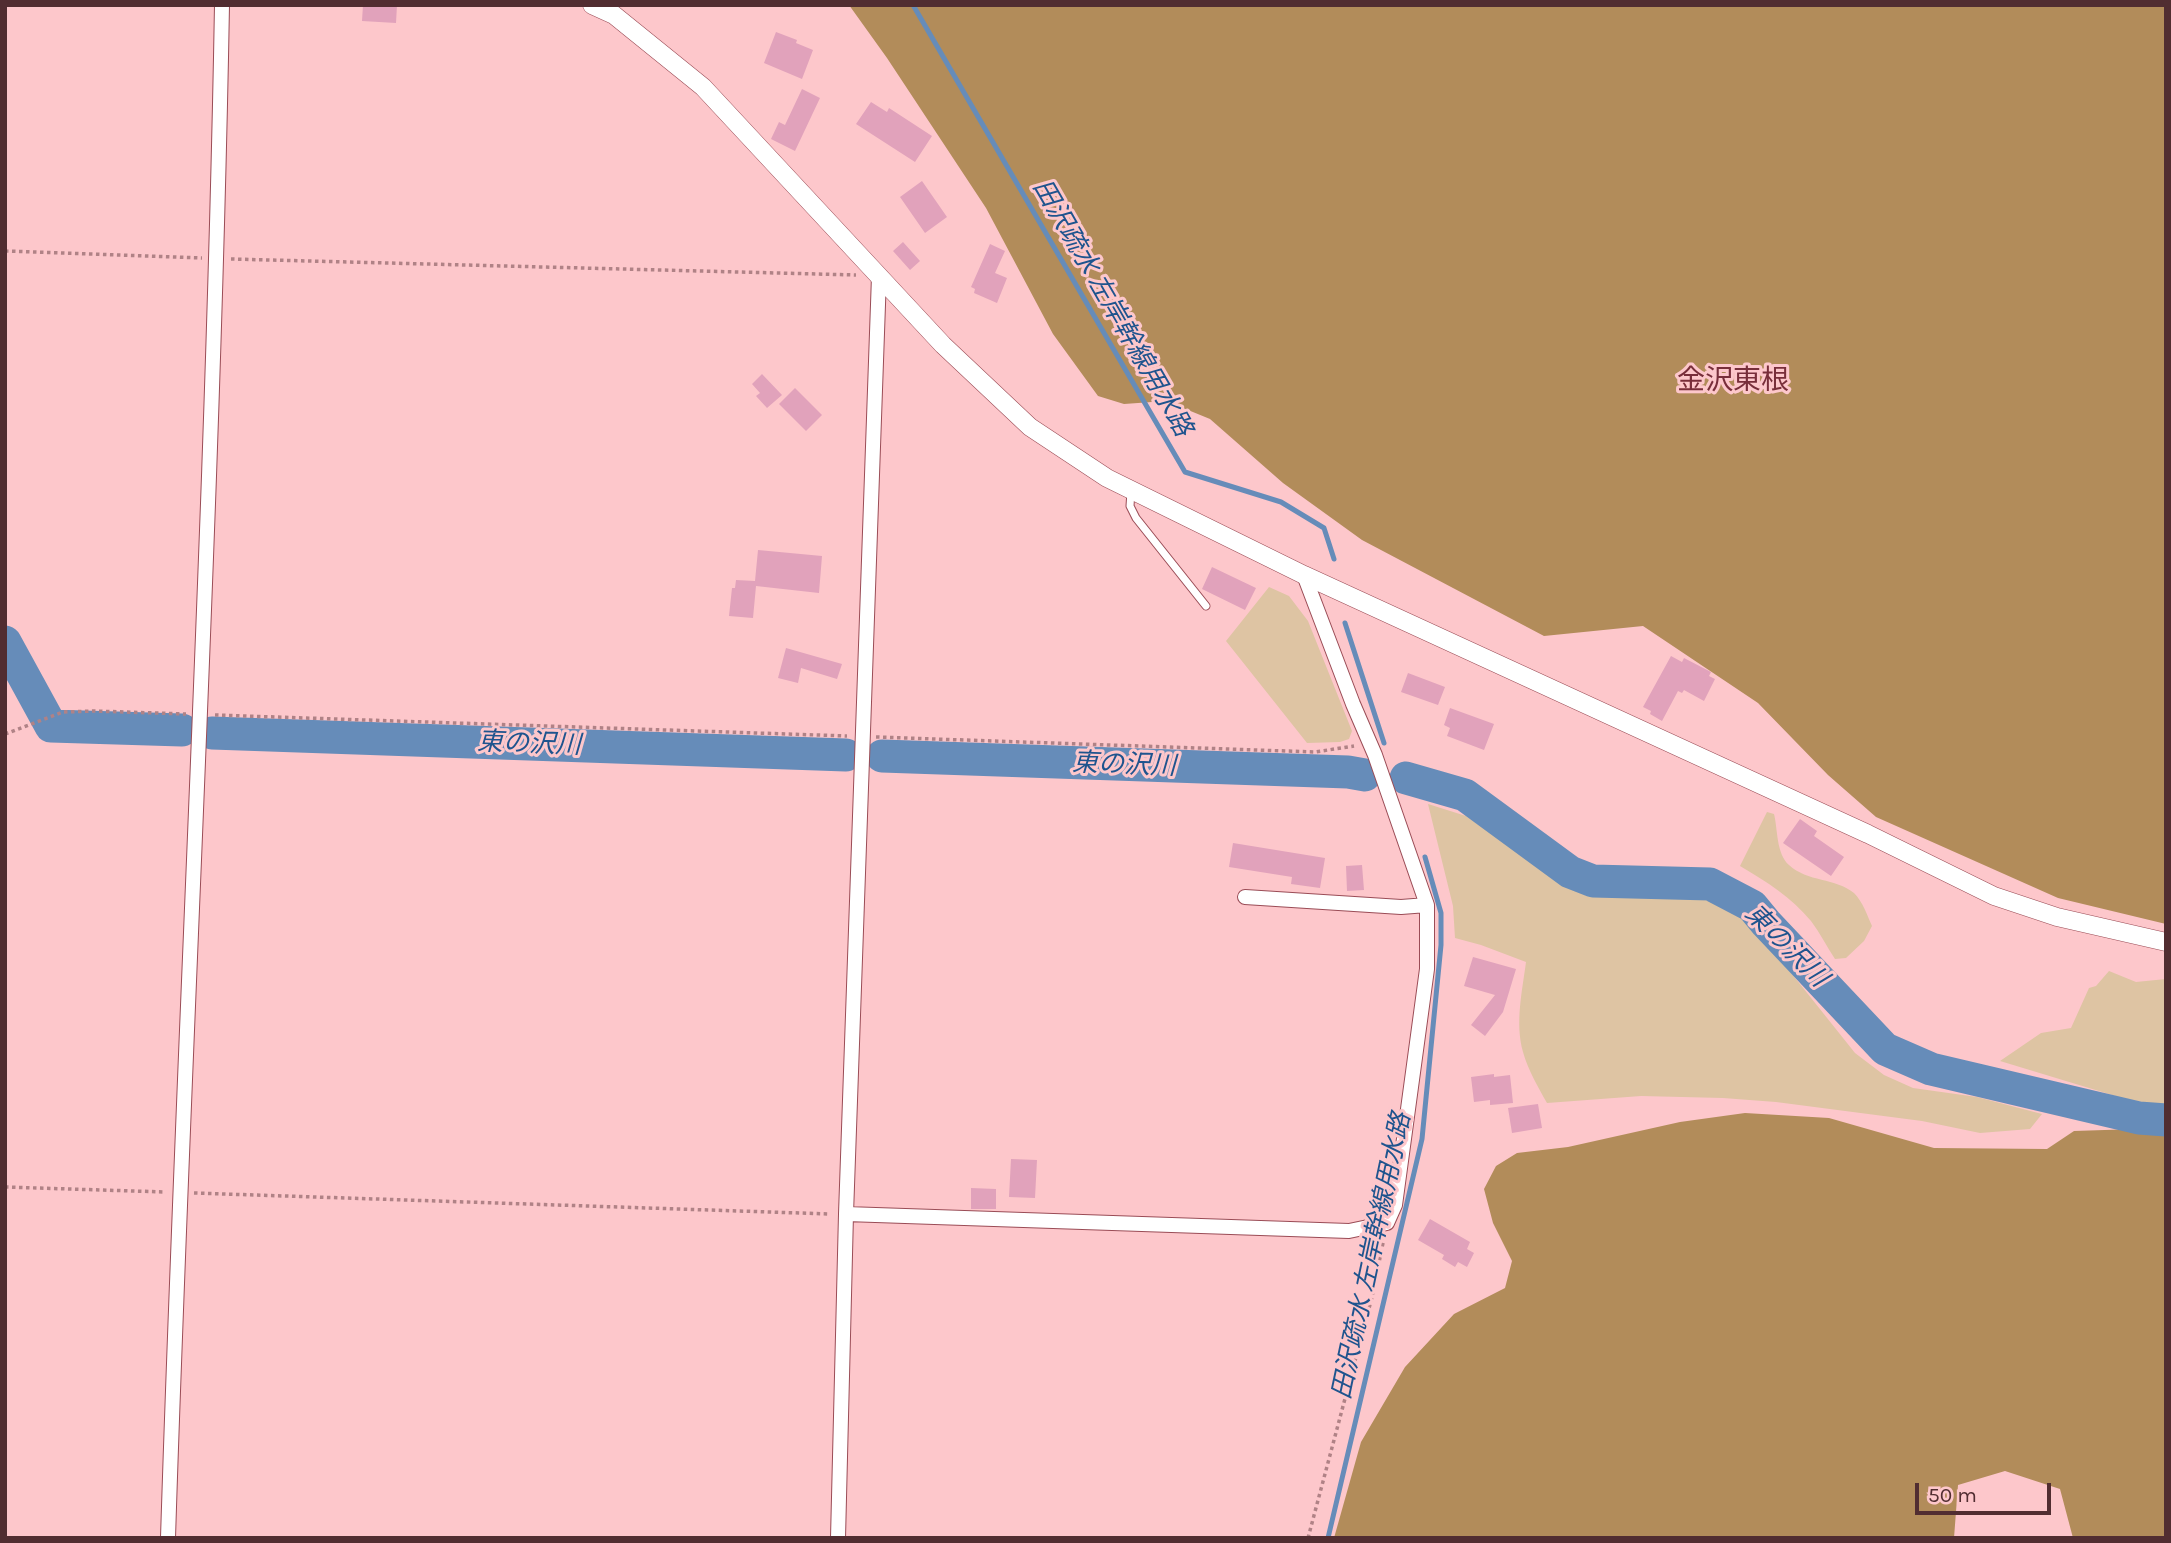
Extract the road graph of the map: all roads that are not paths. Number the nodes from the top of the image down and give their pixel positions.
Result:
1 (222, 5) edge
2 (592, 5) edge
3 (879, 276) junction
4 (1131, 490) junction
5 (1304, 575) junction
6 (1206, 606) dead end
7 (1245, 897) dead end
8 (1427, 905) junction
9 (2166, 942) edge
10 (846, 1214) junction
11 (168, 1538) edge
12 (838, 1538) edge

1 - 11 street
2 - 3 street
3 - 4 street
3 - 10 street
4 - 5 street
4 - 6 lane
5 - 8 street
5 - 9 street
7 - 8 street
8 - 10 street
10 - 12 street

